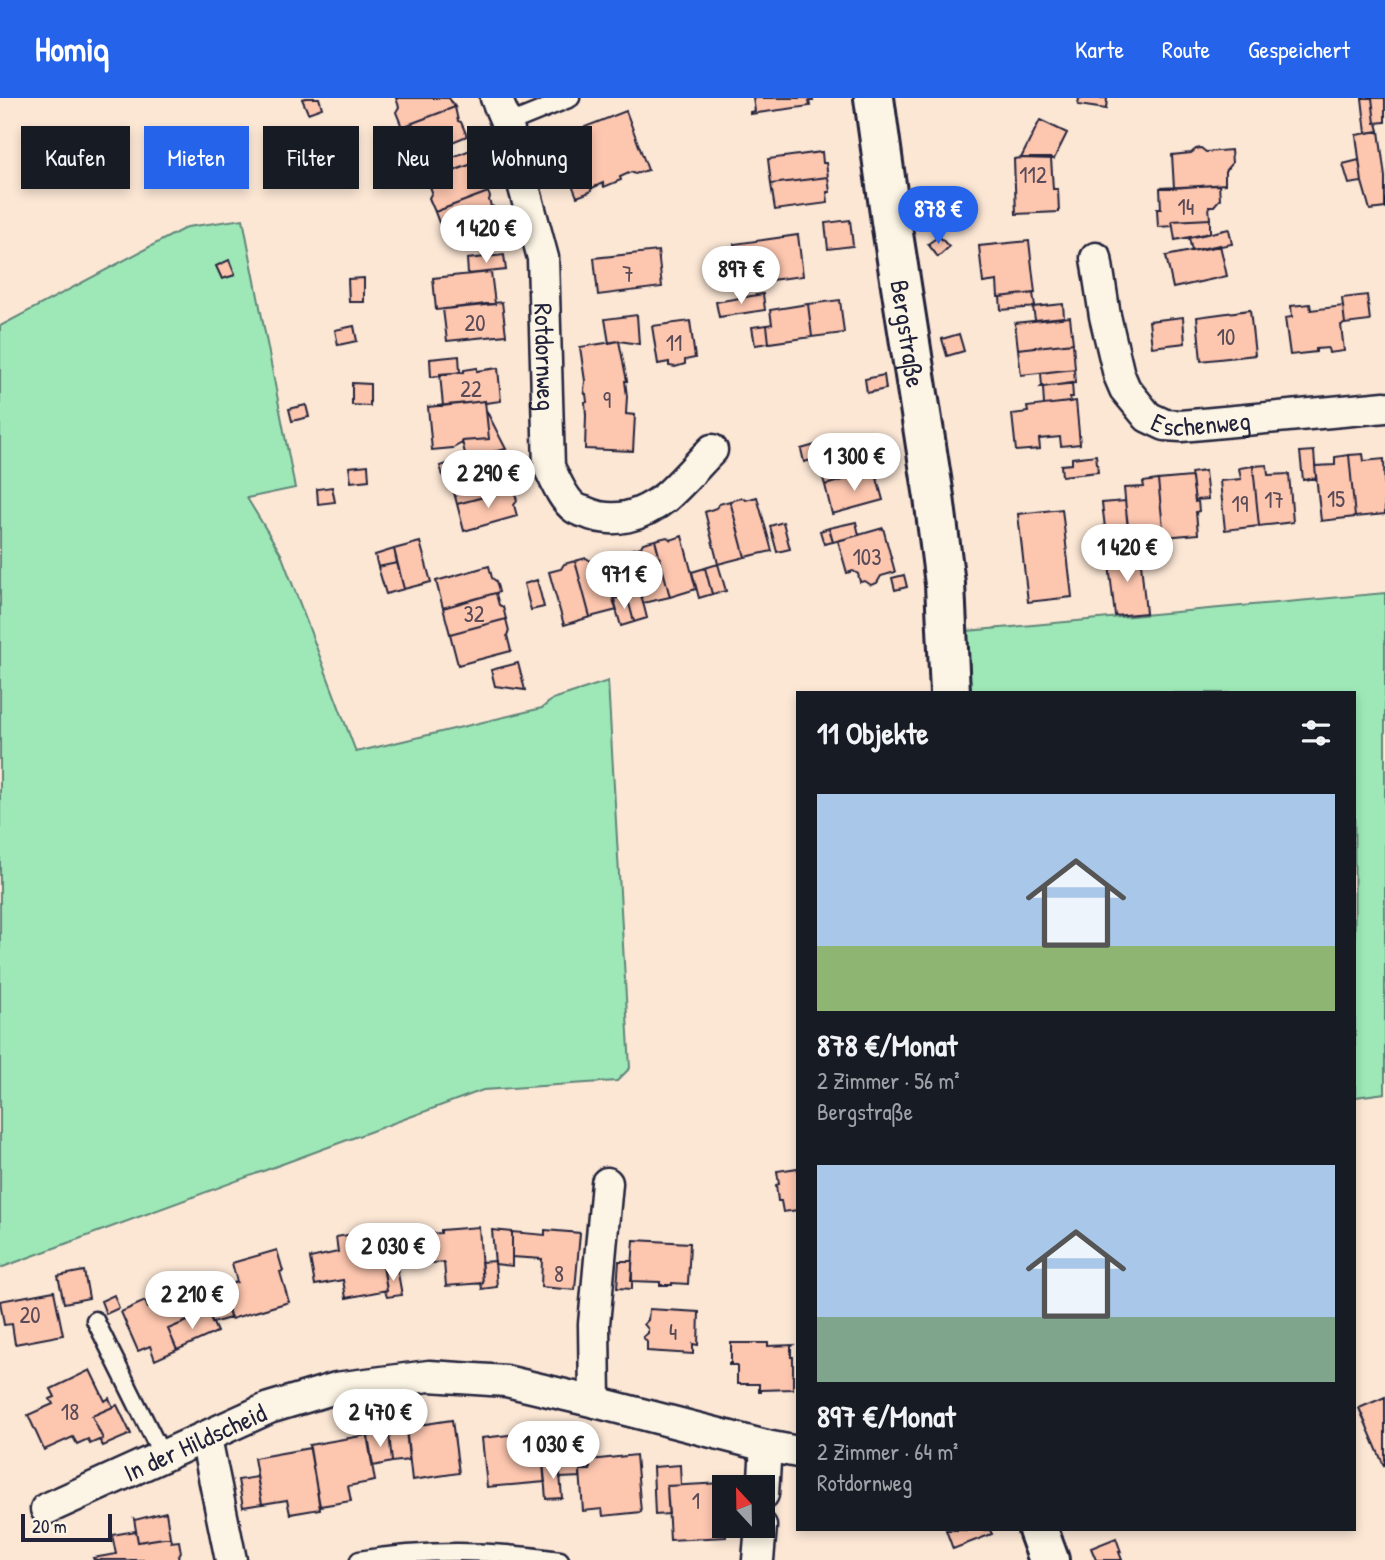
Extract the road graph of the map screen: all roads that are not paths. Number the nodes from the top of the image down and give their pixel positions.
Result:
1 (571, 98) edge
2 (874, 98) edge
3 (502, 111) edge
4 (1096, 258) dead end
5 (1385, 407) edge
6 (712, 450) dead end
7 (950, 691) edge
8 (607, 1183) dead end
9 (95, 1321) dead end
10 (595, 1402) junction
11 (205, 1438) junction
12 (766, 1446) junction
13 (796, 1452) edge
14 (163, 1457) junction
15 (764, 1475) edge
16 (46, 1509) dead end
17 (1038, 1531) edge
18 (760, 1538) edge
19 (231, 1560) edge
20 (359, 1560) edge
21 (560, 1560) edge
22 (758, 1560) edge
23 (1049, 1560) edge

1 - 3 lane, Rotdornweg
2 - 7 street, Bergstraße
3 - 6 street, Rotdornweg
4 - 5 street, Eschenweg
8 - 10 street
9 - 14 lane
10 - 11 street, In der Hildscheid
10 - 12 street, In der Hildscheid
11 - 14 street, In der Hildscheid
11 - 19 street
12 - 13 street, In der Hildscheid
12 - 15 street
14 - 16 street, In der Hildscheid
17 - 23 street
18 - 22 street
20 - 21 lane

